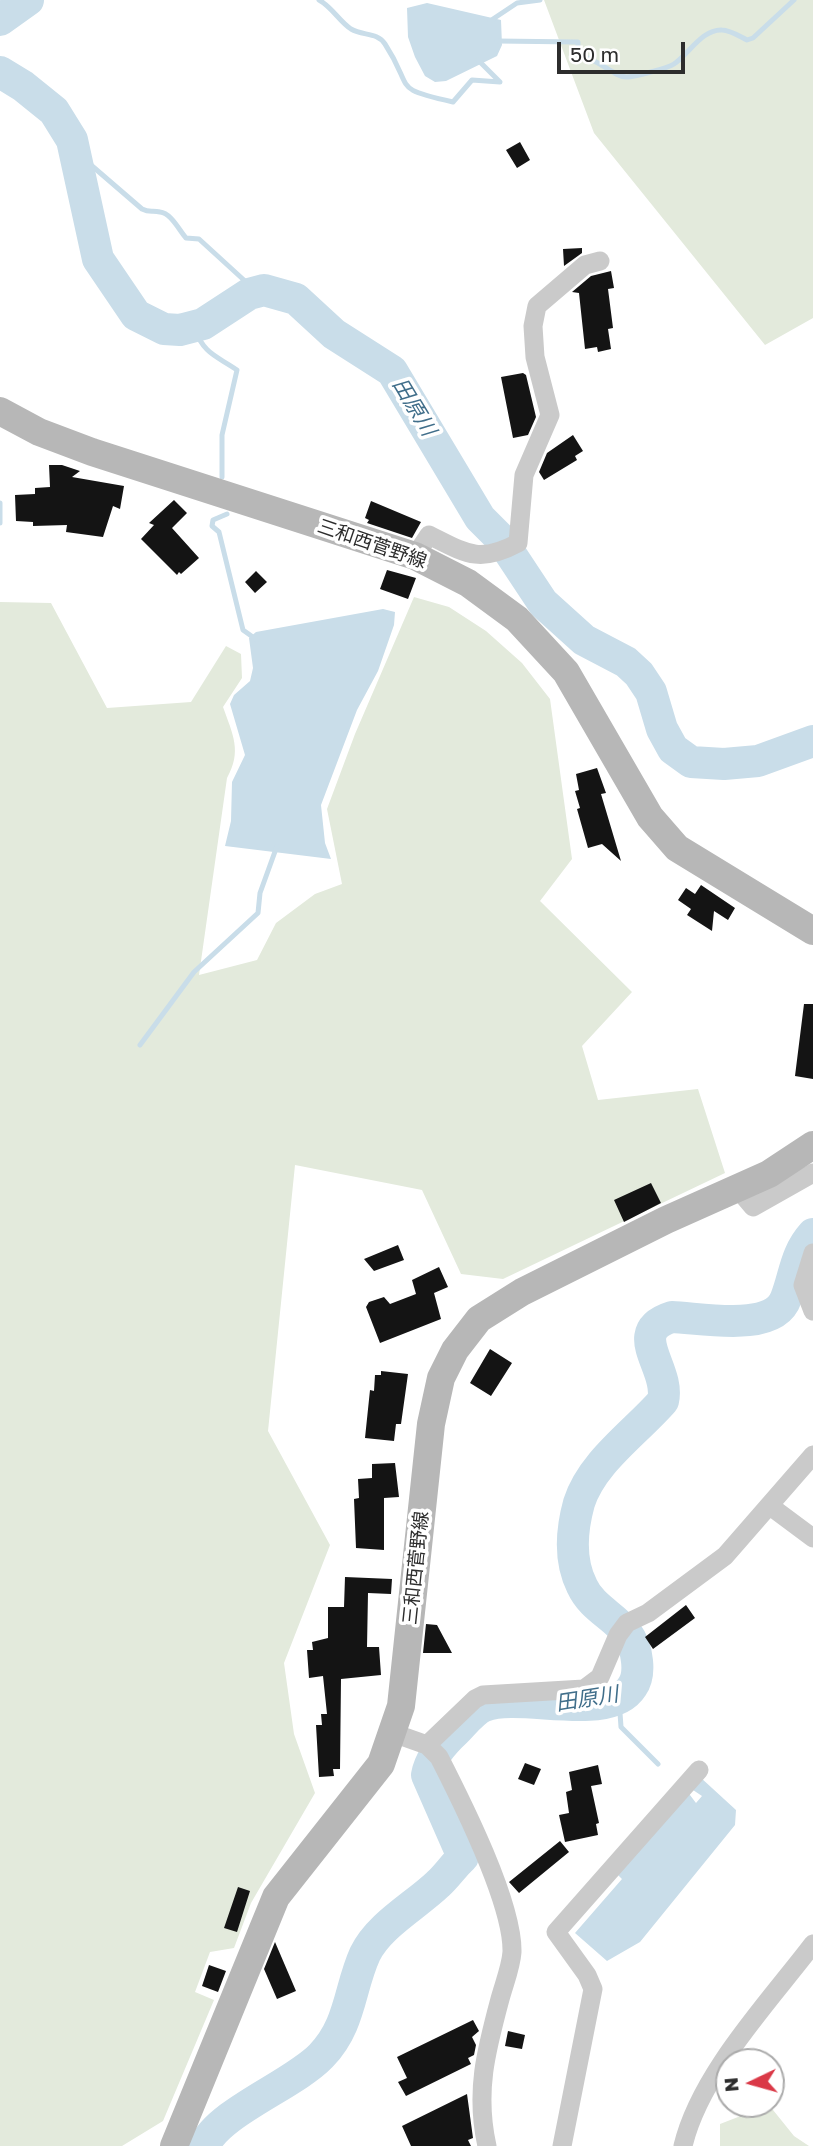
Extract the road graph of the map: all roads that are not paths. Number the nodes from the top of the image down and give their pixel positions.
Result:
1 (600, 261) dead end
2 (0, 411) edge
3 (415, 556) junction
4 (813, 931) edge
5 (813, 1145) edge
6 (813, 1173) edge
7 (737, 1188) junction
8 (813, 1253) edge
9 (813, 1311) edge
10 (813, 1455) edge
11 (813, 1474) edge
12 (775, 1510) junction
13 (813, 1538) edge
14 (393, 1733) junction
15 (433, 1750) junction
16 (699, 1770) dead end
17 (813, 1944) edge
18 (174, 2146) edge
19 (487, 2146) edge
20 (562, 2146) edge
21 (683, 2146) edge

1 - 3 street
2 - 3 main road, 三和西菅野線
3 - 4 main road, 三和西菅野線
5 - 7 main road, 三和西菅野線
6 - 7 street
7 - 14 main road, 三和西菅野線
8 - 9 street
10 - 12 street
11 - 12 street
12 - 13 street
12 - 15 street
14 - 15 street
14 - 18 main road, 三和西菅野線
15 - 19 street
16 - 20 street
17 - 21 street

